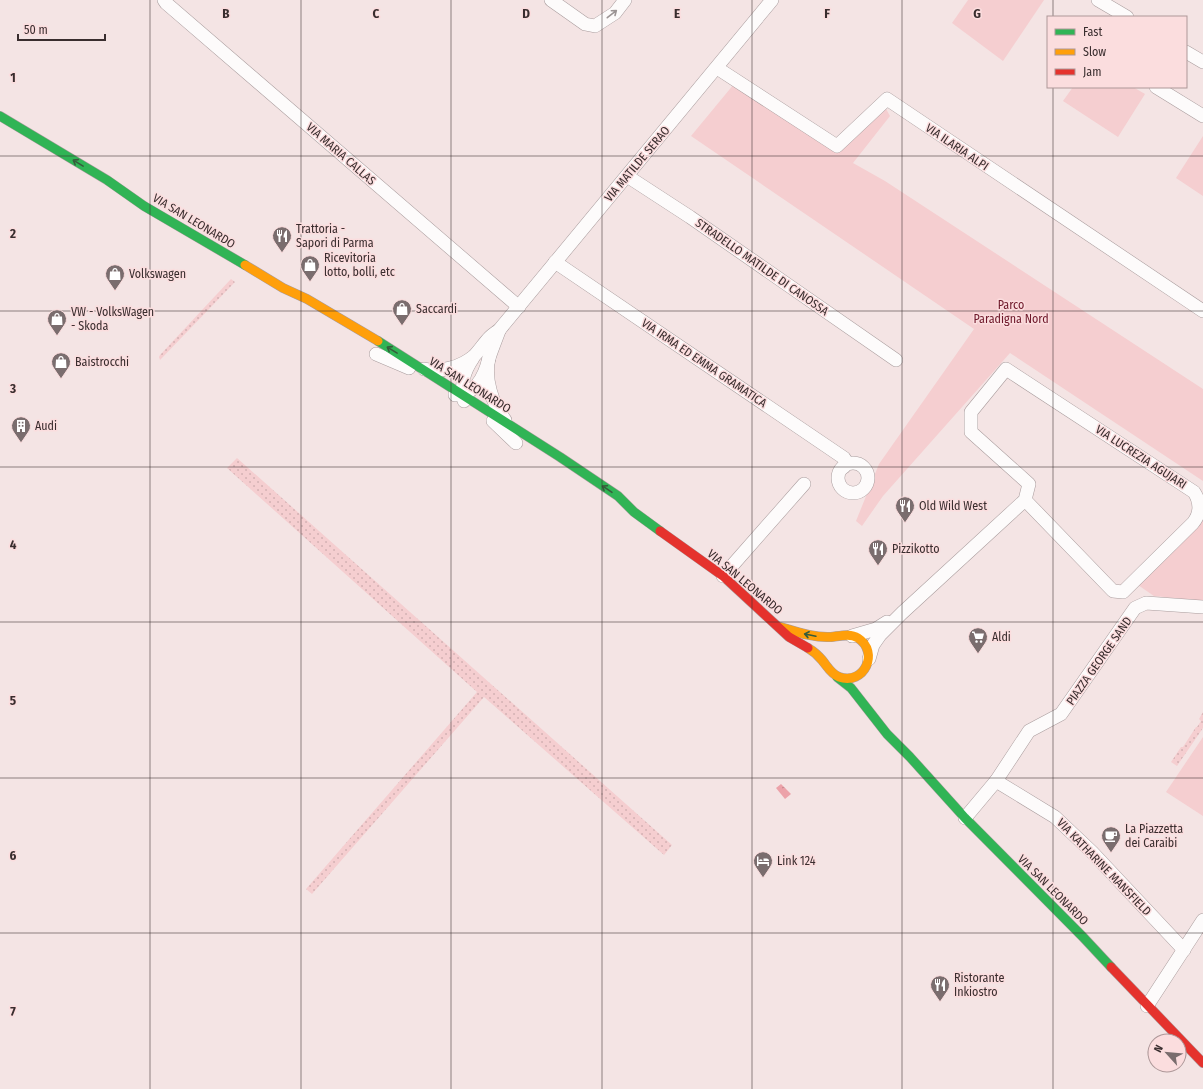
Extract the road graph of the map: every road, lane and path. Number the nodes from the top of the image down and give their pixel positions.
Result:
1 (164, 0) edge
2 (551, 0) edge
3 (625, 0) edge
4 (772, 0) edge
5 (1098, 0) edge
6 (1125, 16) edge
7 (1187, 53) edge
8 (1203, 62) edge
9 (717, 68) junction
10 (1158, 88) edge
11 (0, 116) edge
12 (1203, 116) edge
13 (74, 170) dead end
14 (627, 176) junction
15 (134, 200) junction
16 (556, 262) junction
17 (283, 288) junction
18 (519, 307) junction
19 (1203, 311) edge
20 (341, 330) dead end
21 (372, 351) joint
22 (484, 354) junction
23 (896, 360) dead end
24 (414, 371) junction
25 (463, 394) junction
26 (450, 400) dead end
27 (463, 409) dead end
28 (483, 422) dead end
29 (511, 425) junction
30 (521, 446) joint
31 (844, 467) dead end
32 (804, 484) dead end
33 (589, 488) dead end
34 (1026, 500) junction
35 (636, 514) junction
36 (723, 576) junction
37 (1203, 607) edge
38 (902, 613) junction
39 (780, 627) junction
40 (847, 636) junction
41 (868, 662) junction
42 (827, 666) junction
43 (837, 677) junction
44 (868, 679) dead end
45 (869, 698) dead end
46 (887, 734) junction
47 (996, 781) junction
48 (965, 818) junction
49 (1203, 920) edge
50 (1184, 950) junction
51 (1147, 1006) junction
52 (1203, 1063) edge

1 - 18 street, VIA MARIA CALLAS
2 -> 3 street
4 - 9 street, VIA MATILDE SERAO
5 - 6 street
7 - 8 street
9 - 14 street, VIA MATILDE SERAO
9 - 19 street, VIA ILARIA ALPI
10 - 12 street
15 -> 11 main road, VIA SAN LEONARDO
13 - 15 main road, VIA SAN LEONARDO
14 - 16 street, VIA MATILDE SERAO
14 - 23 street, STRADELLO MATILDE DI CANOSSA
15 - 17 main road, VIA SAN LEONARDO
16 - 18 street, VIA MATILDE SERAO
16 - 31 street, VIA IRMA ED EMMA GRAMATICA
17 - 20 main road, VIA SAN LEONARDO
24 -> 17 main road, VIA SAN LEONARDO
18 - 22 street, VIA MATILDE SERAO
21 - 24 main road, VIA SAN LEONARDO
21 - 25 street
22 - 24 street, VIA MATILDE SERAO
22 - 25 street, VIA MATILDE SERAO
22 - 25 street, VIA MATILDE SERAO
22 - 29 street
24 - 25 main road, VIA SAN LEONARDO
25 - 29 main road, VIA SAN LEONARDO
25 - 30 street
26 - 27 main road, VIA SAN LEONARDO
28 - 30 main road, VIA SAN LEONARDO
35 -> 29 main road, VIA SAN LEONARDO
32 - 36 street
33 - 35 main road, VIA SAN LEONARDO
34 - 34 street, VIA LUCREZIA AGUJARI
34 - 38 street
35 - 36 main road, VIA SAN LEONARDO
36 - 39 main road, VIA SAN LEONARDO
37 - 47 street, PIAZZA GEORGE SAND
38 - 40 street
38 - 41 street
40 -> 39 main road
39 - 42 main road, VIA SAN LEONARDO
40 - 41 main road
40 - 42 main road
41 - 43 main road
41 - 44 main road
42 - 43 main road
43 - 46 main road, VIA SAN LEONARDO
45 - 46 main road, VIA SAN LEONARDO
46 - 48 main road, VIA SAN LEONARDO
47 - 48 street, PIAZZA GEORGE SAND
47 - 50 street, VIA KATHARINE MANSFIELD
48 - 51 main road, VIA SAN LEONARDO
49 - 50 street
50 - 51 street
51 - 52 main road, VIA SAN LEONARDO

